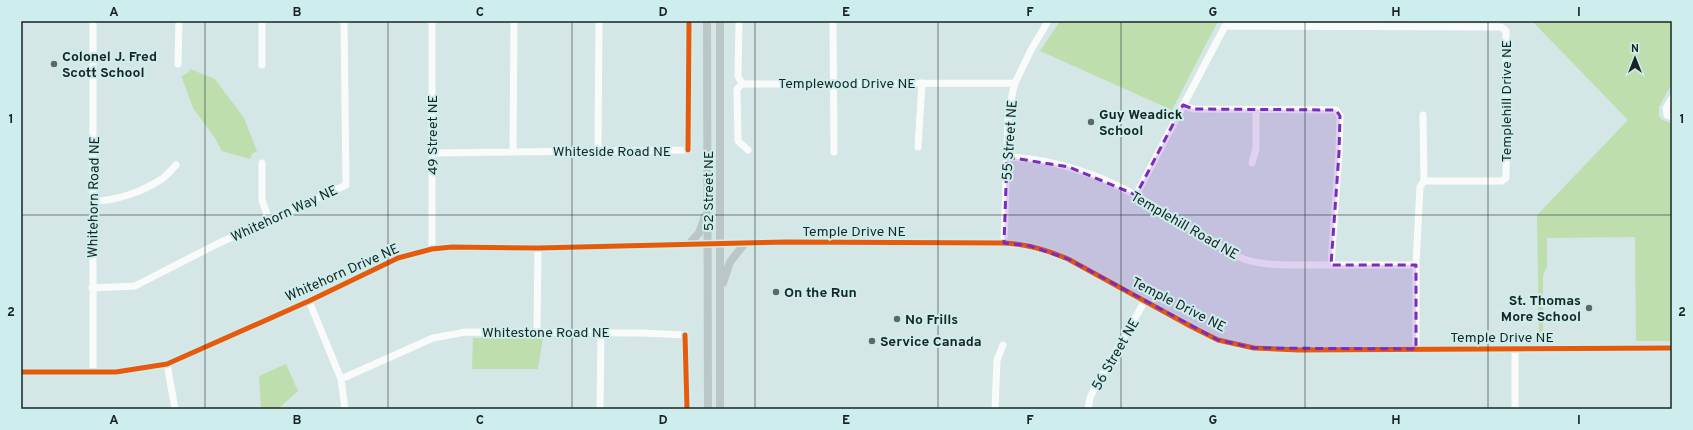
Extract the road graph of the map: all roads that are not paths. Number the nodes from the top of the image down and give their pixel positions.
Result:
1 (94, 21) edge
2 (178, 21) edge
3 (262, 21) edge
4 (344, 21) edge
5 (432, 21) edge
6 (514, 21) edge
7 (599, 21) edge
8 (688, 21) edge
9 (708, 21) edge
10 (720, 21) edge
11 (739, 21) edge
12 (833, 21) edge
13 (1048, 21) edge
14 (178, 64) dead end
15 (262, 65) dead end
16 (834, 83) junction
17 (922, 83) junction
18 (1015, 83) junction
19 (742, 84) junction
20 (1672, 98) edge
21 (1183, 105) junction
22 (1256, 110) junction
23 (1423, 115) dead end
24 (1672, 117) edge
25 (918, 147) dead end
26 (748, 150) dead end
27 (598, 151) junction
28 (513, 152) junction
29 (834, 152) dead end
30 (432, 153) junction
31 (1007, 157) junction
32 (262, 162) dead end
33 (1252, 163) dead end
34 (176, 165) dead end
35 (1424, 182) junction
36 (1136, 195) junction
37 (94, 201) junction
38 (707, 210) junction
39 (269, 220) junction
40 (721, 243) junction
41 (745, 243) junction
42 (1004, 243) junction
43 (689, 244) junction
44 (708, 244) junction
45 (538, 248) junction
46 (432, 249) junction
47 (1331, 265) junction
48 (1416, 265) junction
49 (92, 288) junction
50 (721, 292) junction
51 (309, 301) junction
52 (1145, 301) junction
53 (537, 333) junction
54 (601, 333) junction
55 (1003, 345) dead end
56 (1672, 348) edge
57 (1416, 349) junction
58 (1515, 349) junction
59 (166, 364) junction
60 (21, 372) edge
61 (92, 372) junction
62 (341, 379) junction
63 (176, 409) edge
64 (345, 409) edge
65 (600, 409) edge
66 (686, 409) edge
67 (708, 409) edge
68 (720, 409) edge
69 (995, 409) edge
70 (1088, 409) edge
71 (1515, 409) edge

1 - 37 street, Whitehorn Road NE
2 - 14 street
3 - 15 street
4 - 39 street, Whitehorn Way NE
5 - 30 street, 49 Street NE
6 - 28 street
7 - 27 street
8 - 27 street, Whiteside Road NE
9 - 38 main road, 52 Street NE
10 - 40 main road, 52 Street NE
11 - 19 street
12 - 16 street
13 - 18 street, 55 Street NE
16 - 17 street, Templewood Drive NE
16 - 19 street, Templewood Drive NE
16 - 29 street
17 - 18 street, Templewood Drive NE
17 - 25 street
18 - 31 street, 55 Street NE
19 - 26 street
20 - 24 street
21 - 22 street
21 - 35 street, Templehill Drive NE
21 - 36 street, Templehill Drive NE
22 - 33 street
22 - 47 street
23 - 35 street
27 - 28 street, Whiteside Road NE
28 - 30 street, Whiteside Road NE
30 - 46 street, 49 Street NE
31 - 36 street, Templehill Road NE
31 - 42 street, 55 Street NE
32 - 39 street
34 - 37 street
35 - 48 street
36 - 47 street, Templehill Road NE
37 - 49 street, Whitehorn Road NE
38 - 43 main road
38 - 44 main road, 52 Street NE
39 - 49 street, Whitehorn Way NE
40 - 41 street, Temple Drive NE
40 - 44 street, Temple Drive NE
40 - 50 main road, 52 Street NE
41 - 42 street, Temple Drive NE
41 - 50 main road
42 - 52 street, Temple Drive NE
43 - 44 street, Whitehorn Drive NE
43 - 45 street, Whitehorn Drive NE
44 - 67 main road, 52 Street NE
45 - 46 street, Whitehorn Drive NE
45 - 53 street
46 - 51 street, Whitehorn Drive NE
47 - 48 street, Templehill Road NE
48 - 57 street
49 - 61 street, Whitehorn Road NE
50 - 68 main road, 52 Street NE
51 - 59 street, Whitehorn Drive NE
51 - 62 street
52 - 57 street, Temple Drive NE
52 - 70 street, 56 Street NE
53 - 54 street, Whitestone Road NE
53 - 62 street, Whitestone Road NE
54 - 65 street
54 - 66 street, Whitestone Road NE
55 - 69 street
56 - 58 street, Temple Drive NE
57 - 58 street, Temple Drive NE
58 - 71 street
59 - 61 street, Whitehorn Drive NE
59 - 63 street
60 - 61 street, Whitehorn Drive NE
62 - 64 street

